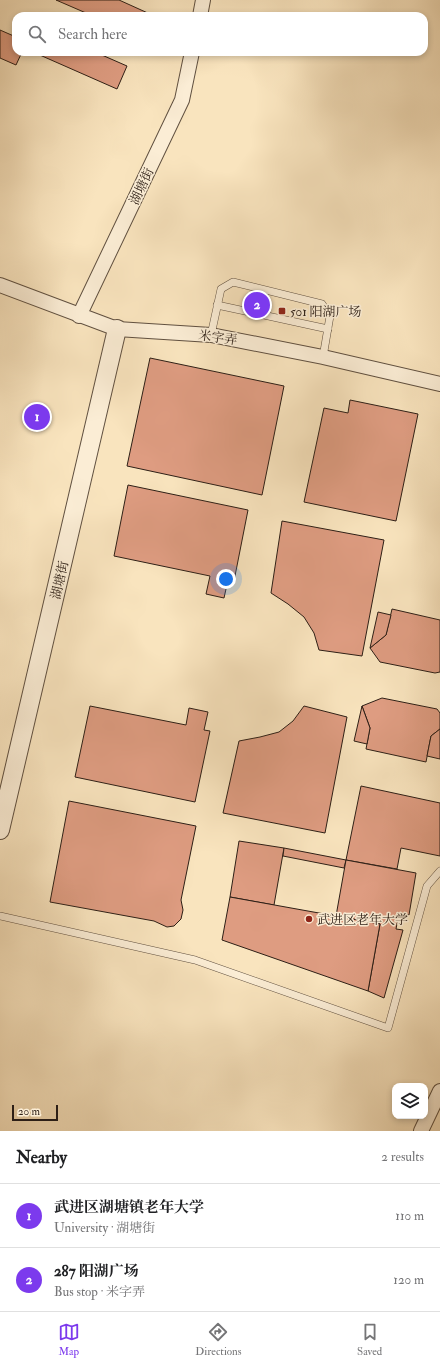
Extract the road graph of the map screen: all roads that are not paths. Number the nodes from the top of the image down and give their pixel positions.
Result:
1 (203, 0) edge
2 (201, 12) edge
3 (191, 56) edge
4 (0, 285) edge
5 (217, 305) junction
6 (79, 316) junction
7 (328, 328) junction
8 (117, 329) junction
9 (211, 335) junction
10 (323, 357) junction
11 (440, 384) edge
12 (0, 830) edge
13 (440, 871) edge
14 (0, 916) edge
15 (440, 1091) edge
16 (421, 1131) edge

1 - 2 street
3 - 6 street, 湖塘街
4 - 6 street, 米字弄
5 - 7 lane
5 - 7 lane
5 - 9 lane
6 - 8 street, 米字弄
7 - 10 lane
8 - 9 street, 米字弄
8 - 12 street, 湖塘街
9 - 10 street, 米字弄
10 - 11 street, 米字弄
13 - 14 lane
15 - 16 street

